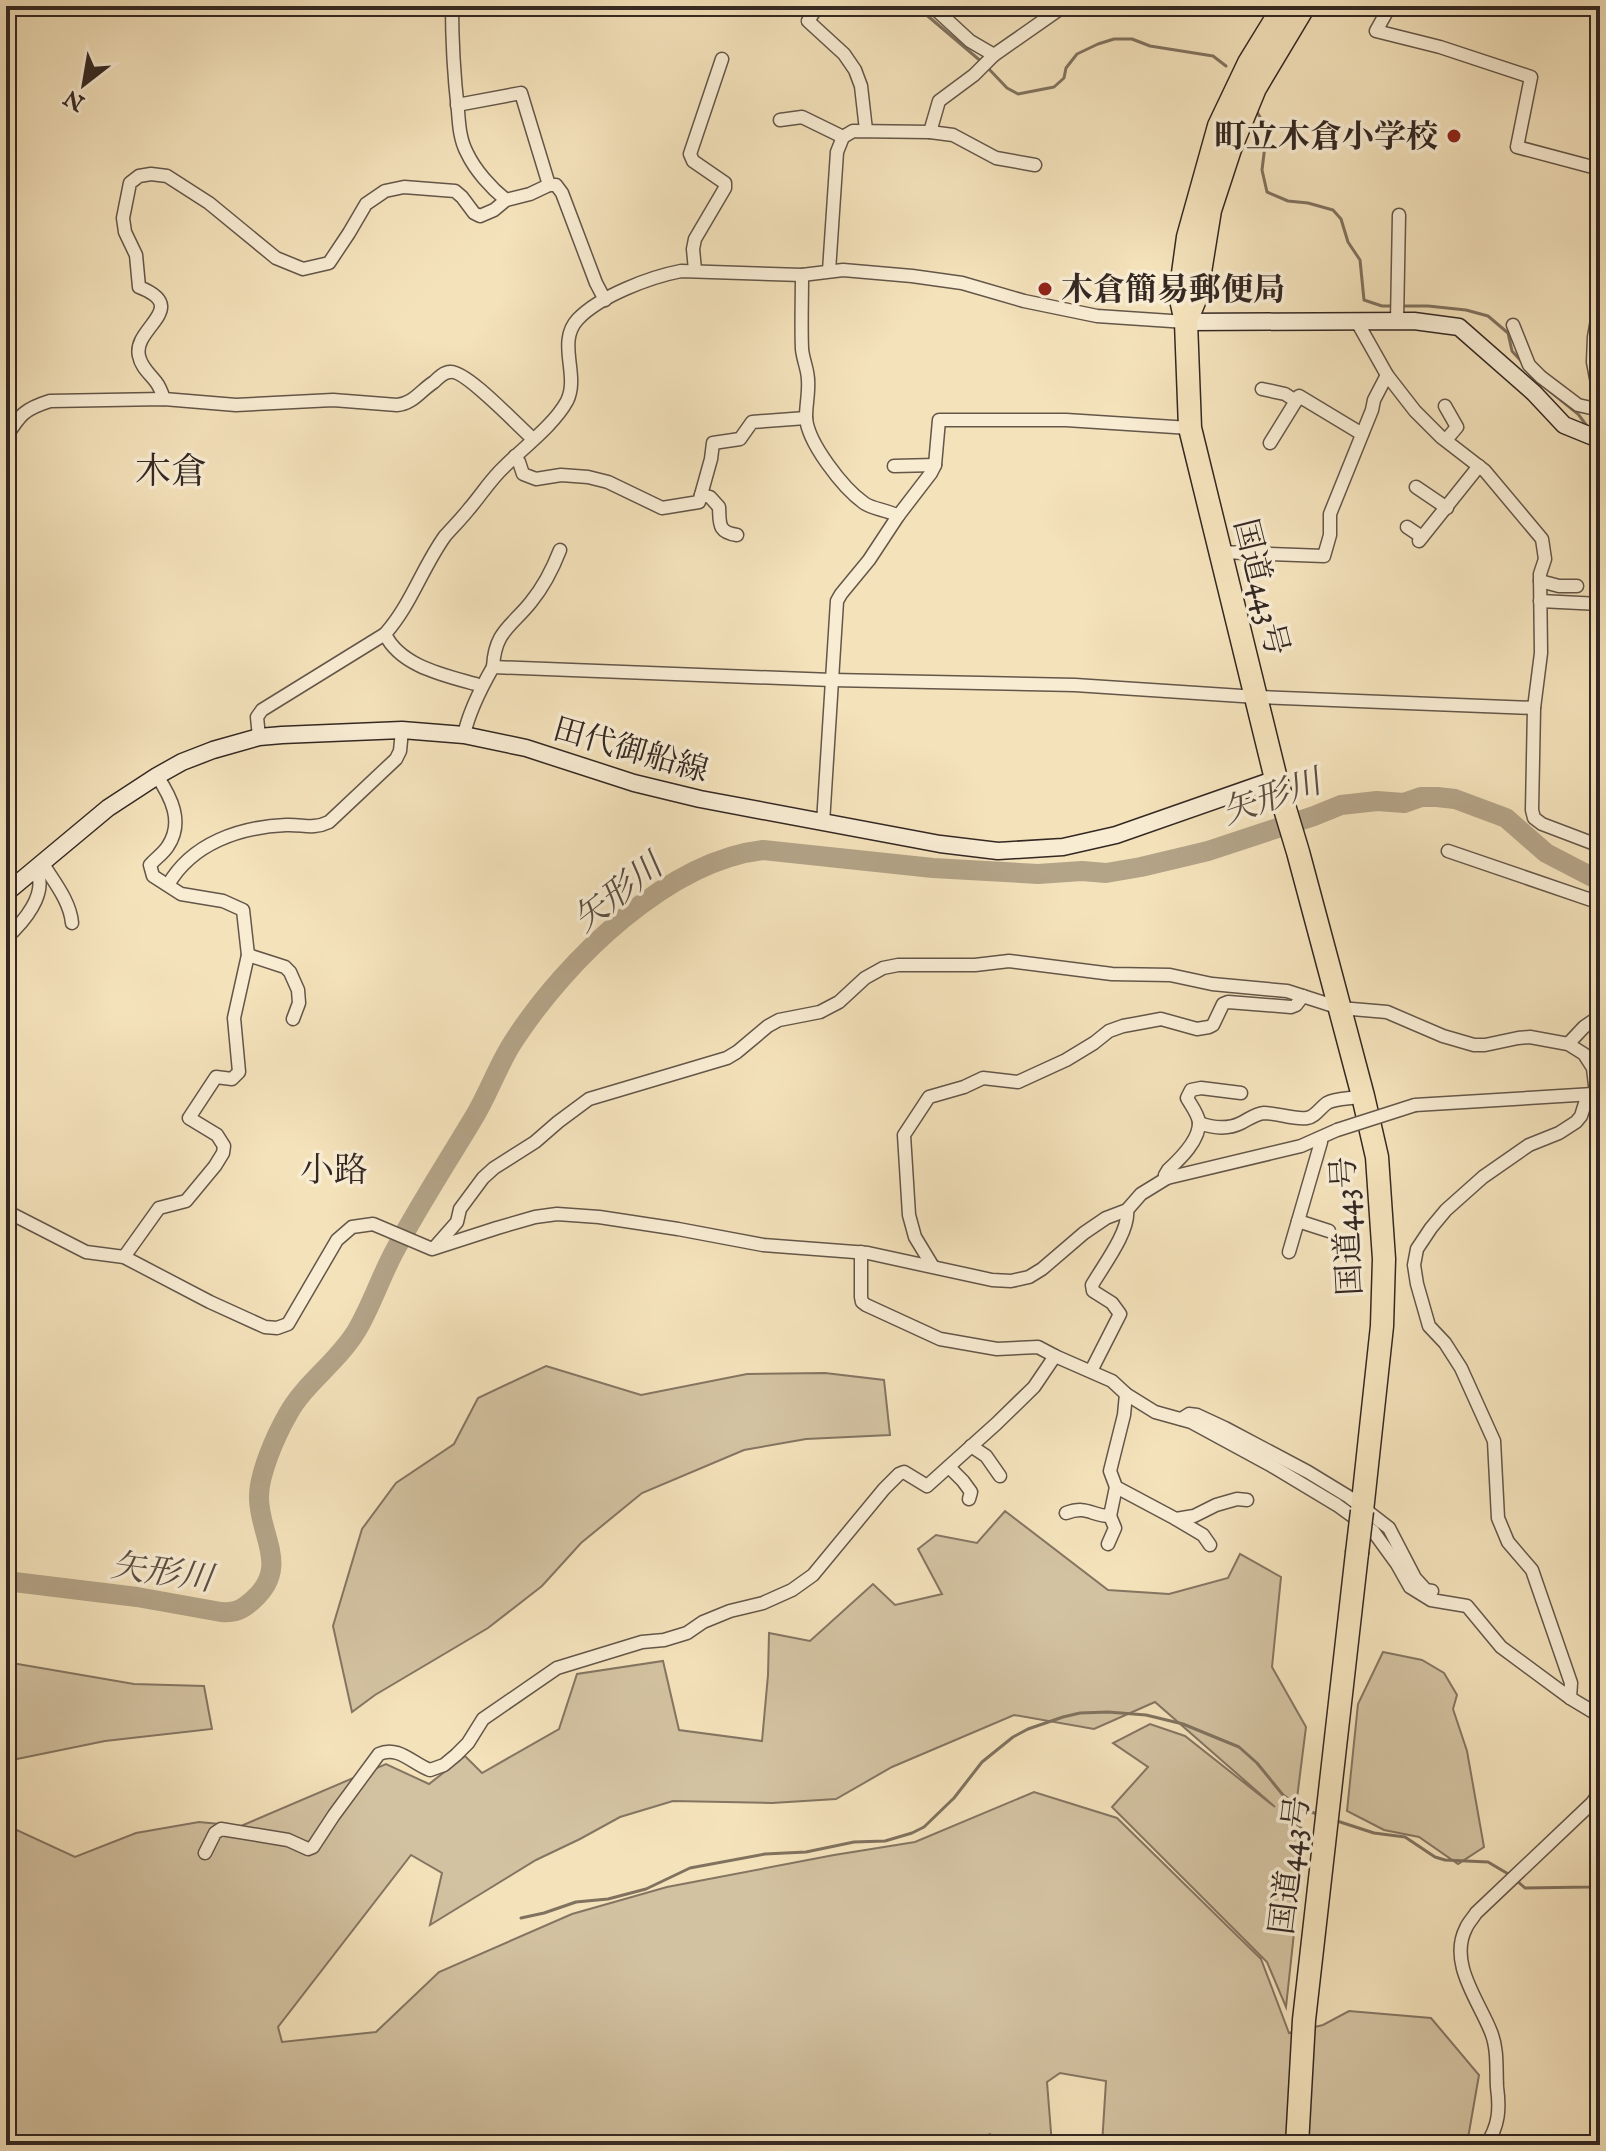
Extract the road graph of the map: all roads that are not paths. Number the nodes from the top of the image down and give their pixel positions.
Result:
1 (452, 6) edge
2 (818, 6) edge
3 (932, 6) edge
4 (1064, 6) edge
5 (1284, 6) edge
6 (1304, 6) edge
7 (1390, 6) edge
8 (992, 57) junction
9 (722, 59) dead end
10 (457, 105) junction
11 (780, 120) dead end
12 (866, 130) junction
13 (930, 132) junction
14 (843, 137) junction
15 (1035, 165) dead end
16 (1600, 169) edge
17 (549, 185) junction
18 (506, 200) junction
19 (1399, 215) dead end
20 (695, 270) junction
21 (829, 271) junction
22 (802, 275) junction
23 (605, 300) junction
24 (1600, 303) edge
25 (1356, 320) junction
26 (1397, 321) junction
27 (1186, 322) junction
28 (1513, 325) dead end
29 (1597, 341) edge
30 (1387, 375) junction
31 (1262, 389) dead end
32 (164, 399) junction
33 (1600, 399) edge
34 (1296, 401) junction
35 (1445, 406) dead end
36 (1600, 410) edge
37 (806, 418) junction
38 (1190, 428) junction
39 (1362, 434) junction
40 (6, 437) edge
41 (1600, 437) edge
42 (533, 439) junction
43 (1446, 440) junction
44 (1270, 443) dead end
45 (515, 456) junction
46 (935, 465) junction
47 (894, 466) dead end
48 (1479, 466) junction
49 (1416, 487) dead end
50 (701, 495) junction
51 (1447, 508) junction
52 (898, 516) junction
53 (1407, 527) dead end
54 (737, 535) dead end
55 (560, 550) dead end
56 (1220, 552) junction
57 (1540, 581) junction
58 (1577, 586) dead end
59 (1540, 601) junction
60 (1600, 604) edge
61 (385, 634) junction
62 (493, 667) junction
63 (832, 680) junction
64 (482, 686) junction
65 (1257, 697) junction
66 (1534, 708) junction
67 (402, 730) junction
68 (464, 735) junction
69 (259, 737) junction
70 (157, 776) junction
71 (1276, 779) junction
72 (823, 823) junction
73 (1600, 846) edge
74 (1448, 851) dead end
75 (40, 867) junction
76 (168, 885) junction
77 (6, 893) edge
78 (1600, 903) edge
79 (72, 923) dead end
80 (6, 938) edge
81 (248, 955) junction
82 (1303, 996) junction
83 (1340, 1008) junction
84 (1600, 1016) edge
85 (293, 1019) dead end
86 (1568, 1044) junction
87 (1241, 1093) dead end
88 (1598, 1094) edge
89 (1363, 1096) junction
90 (1199, 1123) junction
91 (1321, 1138) junction
92 (1167, 1178) junction
93 (1127, 1210) junction
94 (6, 1211) edge
95 (1298, 1221) junction
96 (1329, 1231) dead end
97 (430, 1247) junction
98 (861, 1252) junction
99 (1289, 1252) dead end
100 (124, 1257) junction
101 (932, 1265) junction
102 (1055, 1356) junction
103 (1091, 1371) junction
104 (1126, 1394) junction
105 (1181, 1419) junction
106 (971, 1446) junction
107 (949, 1467) junction
108 (1000, 1476) dead end
109 (1116, 1487) junction
110 (969, 1499) dead end
111 (1247, 1500) dead end
112 (1362, 1509) junction
113 (1066, 1513) dead end
114 (1110, 1516) junction
115 (1176, 1519) junction
116 (1108, 1544) dead end
117 (1210, 1545) dead end
118 (1467, 1606) junction
119 (1570, 1698) junction
120 (1600, 1716) edge
121 (1600, 1792) edge
122 (205, 1853) dead end
123 (1297, 2145) edge
124 (1486, 2145) edge

1 - 10 street
2 - 12 street
3 - 8 street
4 - 8 street
5 - 27 highway, 国道443号
6 - 27 highway, 国道443号
7 - 16 street
8 - 13 street
9 - 20 street
10 - 17 street
10 - 18 street
11 - 14 street
12 - 13 street
12 - 14 street
13 - 15 street
14 - 21 street
17 - 18 street
17 - 23 street
18 - 32 street
19 - 26 street
20 - 22 street
20 - 23 street
21 - 22 street
21 - 27 street
22 - 37 street
23 - 42 street
24 - 29 street
25 - 26 main road
25 - 27 main road
25 - 30 street
26 - 41 main road
27 - 38 highway, 国道443号
28 - 36 street
29 - 33 street
30 - 39 street
30 - 43 street
31 - 34 street
32 - 40 street
32 - 42 street
34 - 39 street
34 - 44 street
35 - 43 street
37 - 50 street
37 - 52 street
38 - 46 street
38 - 56 highway, 国道443号
39 - 56 street
42 - 45 street
43 - 48 street
45 - 50 street
45 - 61 street
46 - 47 street
46 - 52 street
48 - 51 street
48 - 57 street
49 - 51 street
50 - 54 street
51 - 53 street
52 - 63 street
55 - 62 street
56 - 65 highway, 国道443号
57 - 58 street
57 - 59 street
59 - 60 street
59 - 66 street
61 - 64 street
61 - 69 street
62 - 63 street
62 - 64 street
63 - 65 street
63 - 72 street
64 - 68 street
65 - 66 street
65 - 71 highway, 国道443号
66 - 73 street
67 - 68 main road, 田代御船線
67 - 69 main road, 田代御船線
67 - 76 street
68 - 72 main road, 田代御船線
69 - 70 main road, 田代御船線
70 - 75 main road, 田代御船線
70 - 76 street
71 - 72 main road, 田代御船線
71 - 83 highway, 国道443号
74 - 78 street
75 - 77 main road, 田代御船線
75 - 79 street
75 - 80 street
76 - 81 street
81 - 85 street
81 - 100 street
82 - 83 street
82 - 97 street
82 - 101 street
83 - 86 street
83 - 89 highway, 国道443号
84 - 86 street
86 - 88 street
87 - 90 street
88 - 91 street, bridge
88 - 119 street
89 - 90 street
89 - 112 highway, 国道443号
90 - 92 street
91 - 92 street
91 - 95 street
92 - 93 street
93 - 101 street
93 - 103 street
94 - 100 street
95 - 96 street
95 - 99 street
97 - 98 street
97 - 100 street
98 - 101 street
98 - 102 street
102 - 103 street
102 - 106 street
103 - 104 street
104 - 105 street
104 - 109 street
105 - 112 street
105 - 118 street
106 - 107 street
106 - 108 street
107 - 110 street
107 - 122 street
109 - 114 street
109 - 115 street
111 - 115 street
112 - 118 street
112 - 123 highway, 国道443号, bridge
113 - 114 street
114 - 116 street
115 - 117 street
118 - 119 street
119 - 120 street
121 - 124 street

